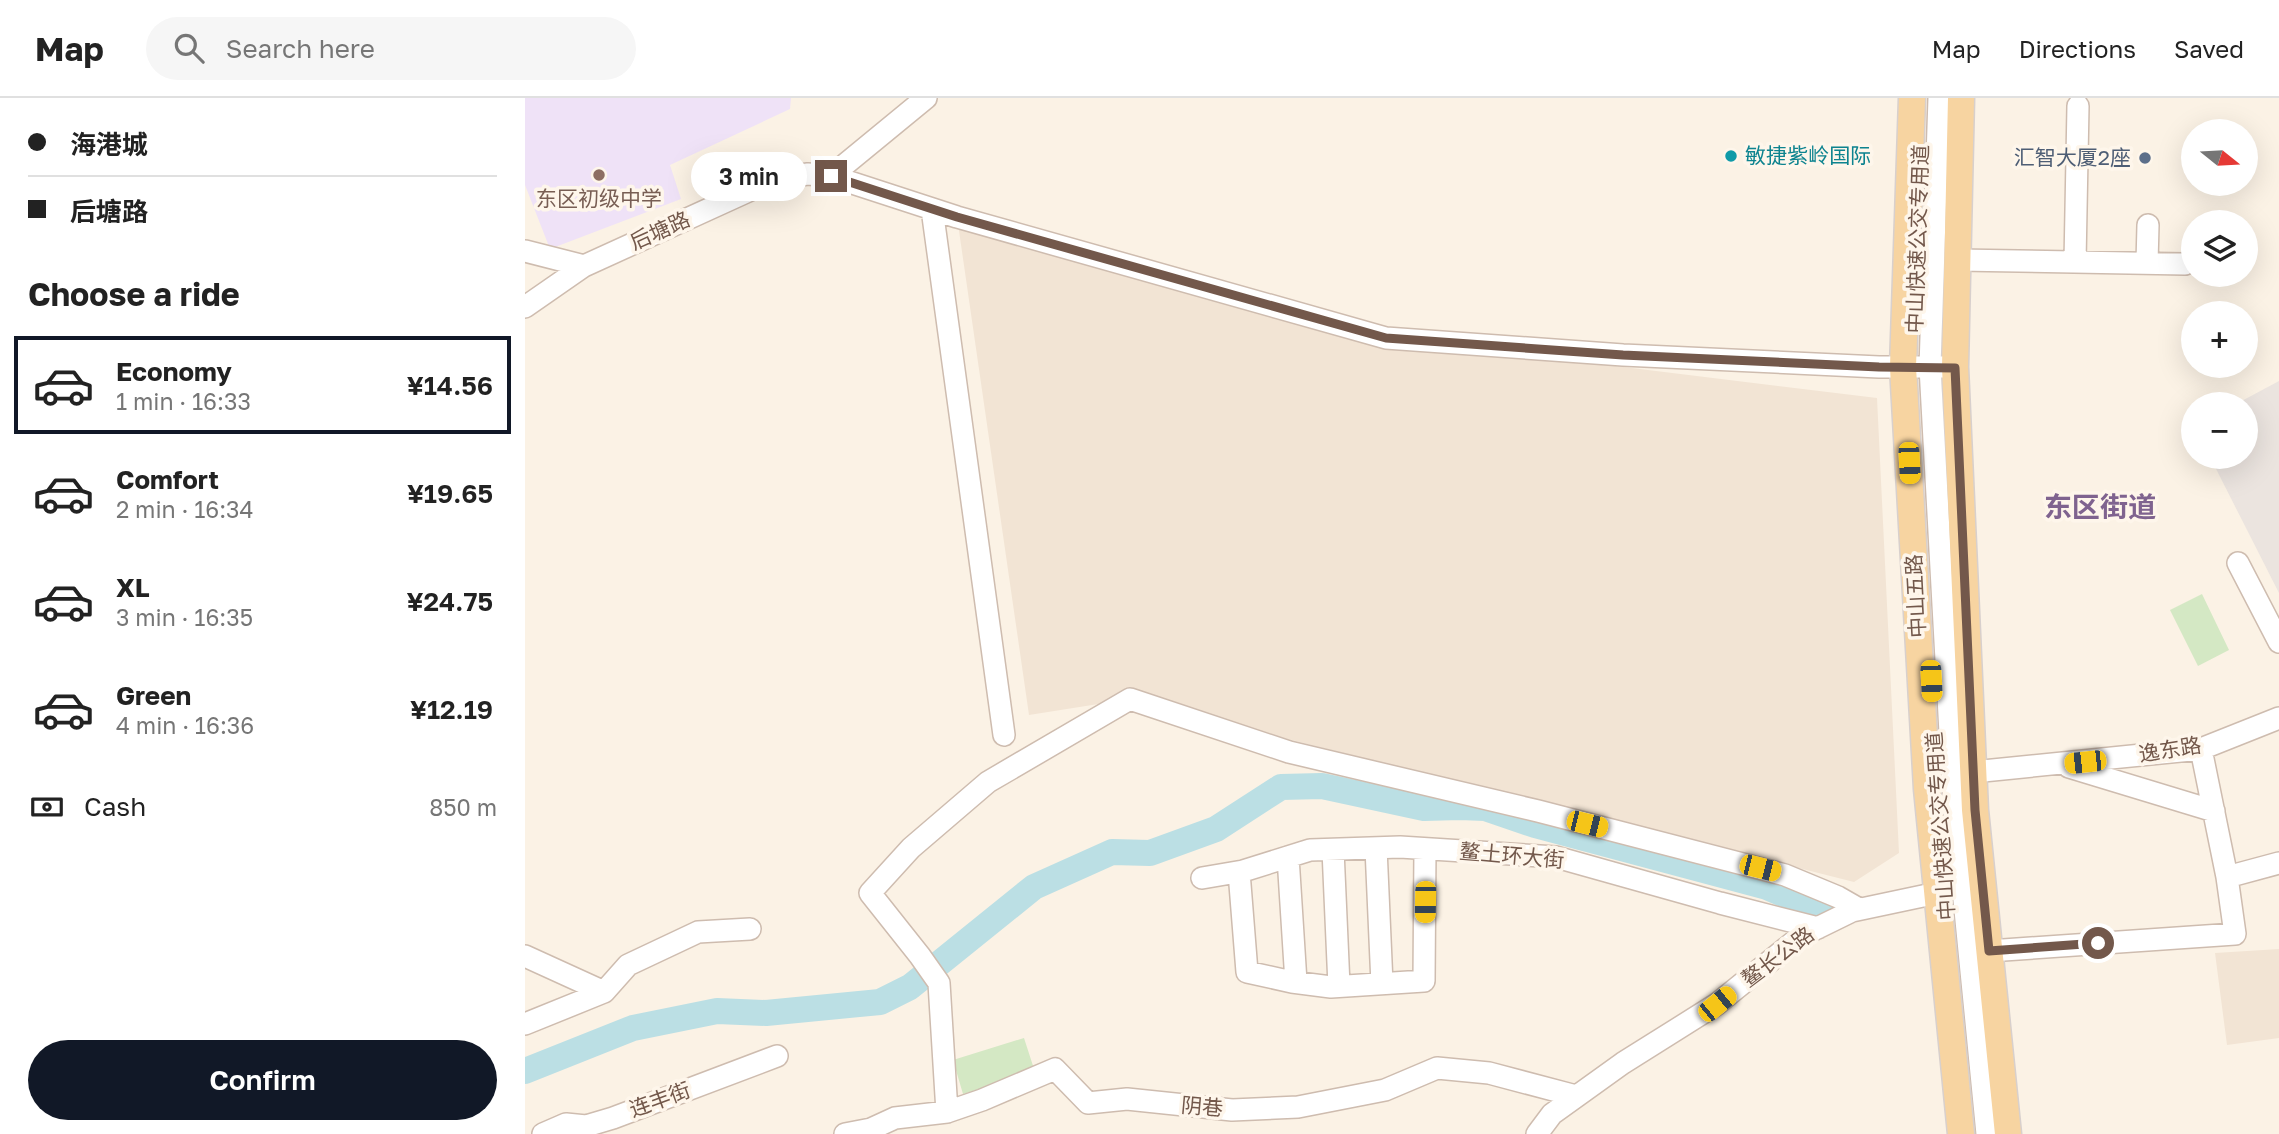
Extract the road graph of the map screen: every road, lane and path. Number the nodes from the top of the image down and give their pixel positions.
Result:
1 (926, 98) edge
2 (1912, 98) edge
3 (1923, 98) edge
4 (1939, 98) edge
5 (1961, 98) edge
6 (2078, 106) dead end
7 (831, 176) junction
8 (932, 209) junction
9 (2148, 225) dead end
10 (525, 251) edge
11 (1958, 260) junction
12 (2075, 262) junction
13 (2147, 263) junction
14 (2181, 264) edge
15 (584, 266) junction
16 (525, 307) edge
17 (1926, 367) junction
18 (2238, 563) dead end
19 (2279, 642) edge
20 (2279, 718) edge
21 (1004, 735) dead end
22 (2201, 749) junction
23 (2061, 764) junction
24 (1973, 772) junction
25 (2214, 811) junction
26 (1377, 848) junction
27 (1425, 849) junction
28 (1333, 850) junction
29 (1288, 857) junction
30 (2279, 863) edge
31 (1238, 872) junction
32 (2227, 877) junction
33 (1202, 878) dead end
34 (1937, 893) junction
35 (1859, 909) junction
36 (1818, 928) junction
37 (750, 929) dead end
38 (1989, 951) junction
39 (525, 956) edge
40 (1296, 982) junction
41 (1382, 984) junction
42 (1339, 986) junction
43 (604, 992) junction
44 (525, 1024) edge
45 (776, 1056) dead end
46 (1576, 1096) junction
47 (947, 1112) junction
48 (543, 1134) edge
49 (845, 1134) edge
50 (1537, 1134) edge
51 (1961, 1134) edge
52 (1970, 1134) edge
53 (1986, 1134) edge
54 (2008, 1134) edge

1 - 7 street
2 - 17 main road, 中山五路
3 - 17 street, 中山快速公交专用道
4 - 17 street, 中山快速公交专用道
5 - 11 main road, 中山五路
6 - 12 street
7 - 8 street, 后塘路
7 - 15 street, 后塘路
8 - 17 street, 后塘路
8 - 21 street
9 - 13 street
10 - 15 street
11 - 12 street
11 - 17 main road, 中山五路
12 - 13 street
13 - 14 street
15 - 16 street, 后塘路
17 - 24 main road, 中山五路
17 - 34 main road, 中山五路
17 - 52 street, 中山快速公交专用道
17 - 53 street, 中山快速公交专用道
18 - 19 street
20 - 22 street, 逸东路
22 - 23 street, 逸东路
22 - 25 street
23 - 24 street, 逸东路
23 - 25 street
24 - 38 main road, 中山五路
25 - 32 street
26 - 27 street, 鳌土环大街
26 - 28 street, 鳌土环大街
26 - 41 street
27 - 36 street, 鳌土环大街
27 - 41 street
28 - 29 street, 鳌土环大街
28 - 42 street
29 - 31 street, 鳌土环大街
29 - 40 street
30 - 32 street
31 - 33 street, 鳌土环大街
31 - 40 street
32 - 38 street
34 - 35 street, 鳌长公路
34 - 51 main road, 中山五路
35 - 36 street, 鳌长公路
35 - 47 street
36 - 46 street, 鳌长公路
37 - 43 street
38 - 54 main road, 中山五路
39 - 43 street
40 - 42 street
41 - 42 street
43 - 44 street
45 - 48 street, 连丰街
46 - 47 street, 阴巷
46 - 50 street, 鳌长公路
47 - 49 street, 阴巷

